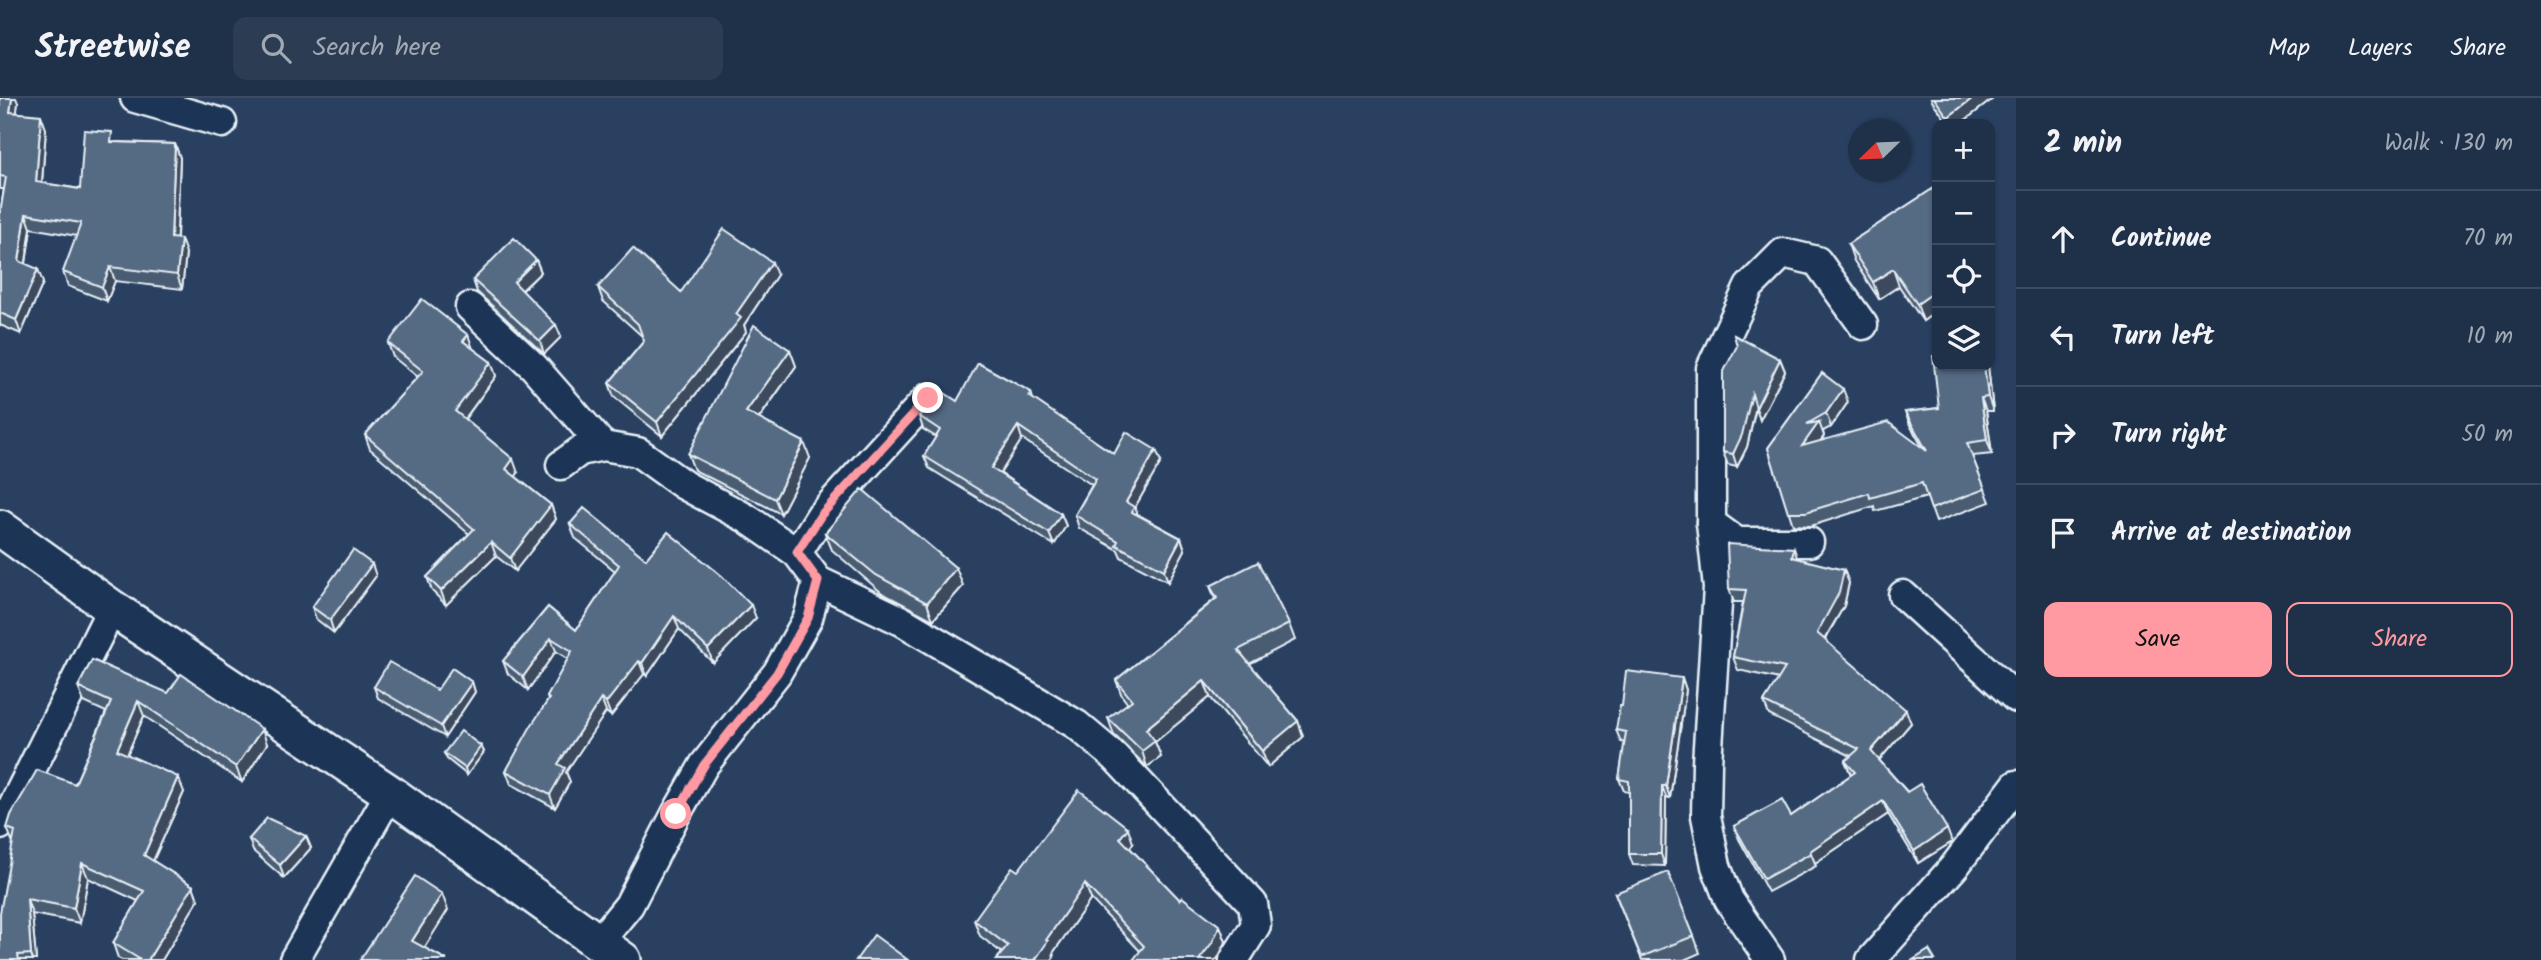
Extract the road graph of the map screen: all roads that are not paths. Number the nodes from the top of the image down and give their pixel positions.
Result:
1 (135, 98) edge
2 (222, 123) dead end
3 (470, 307) dead end
4 (1863, 325) dead end
5 (928, 398) dead end
6 (604, 446) junction
7 (561, 465) dead end
8 (1711, 523) junction
9 (0, 528) edge
10 (1810, 542) dead end
11 (797, 552) junction
12 (818, 581) junction
13 (1903, 595) dead end
14 (112, 608) junction
15 (2016, 698) edge
16 (2016, 785) edge
17 (390, 793) junction
18 (0, 825) edge
19 (610, 952) edge
20 (294, 960) edge
21 (1234, 960) edge
22 (1770, 960) edge
23 (1871, 960) edge

1 - 2 street
3 - 6 street
4 - 8 street
5 - 11 street
6 - 7 street
6 - 11 street
8 - 10 street
8 - 22 street
9 - 14 street
11 - 12 street
12 - 19 street
12 - 21 street
13 - 15 street
14 - 17 street
14 - 18 street
16 - 23 street
17 - 19 street
17 - 20 street

